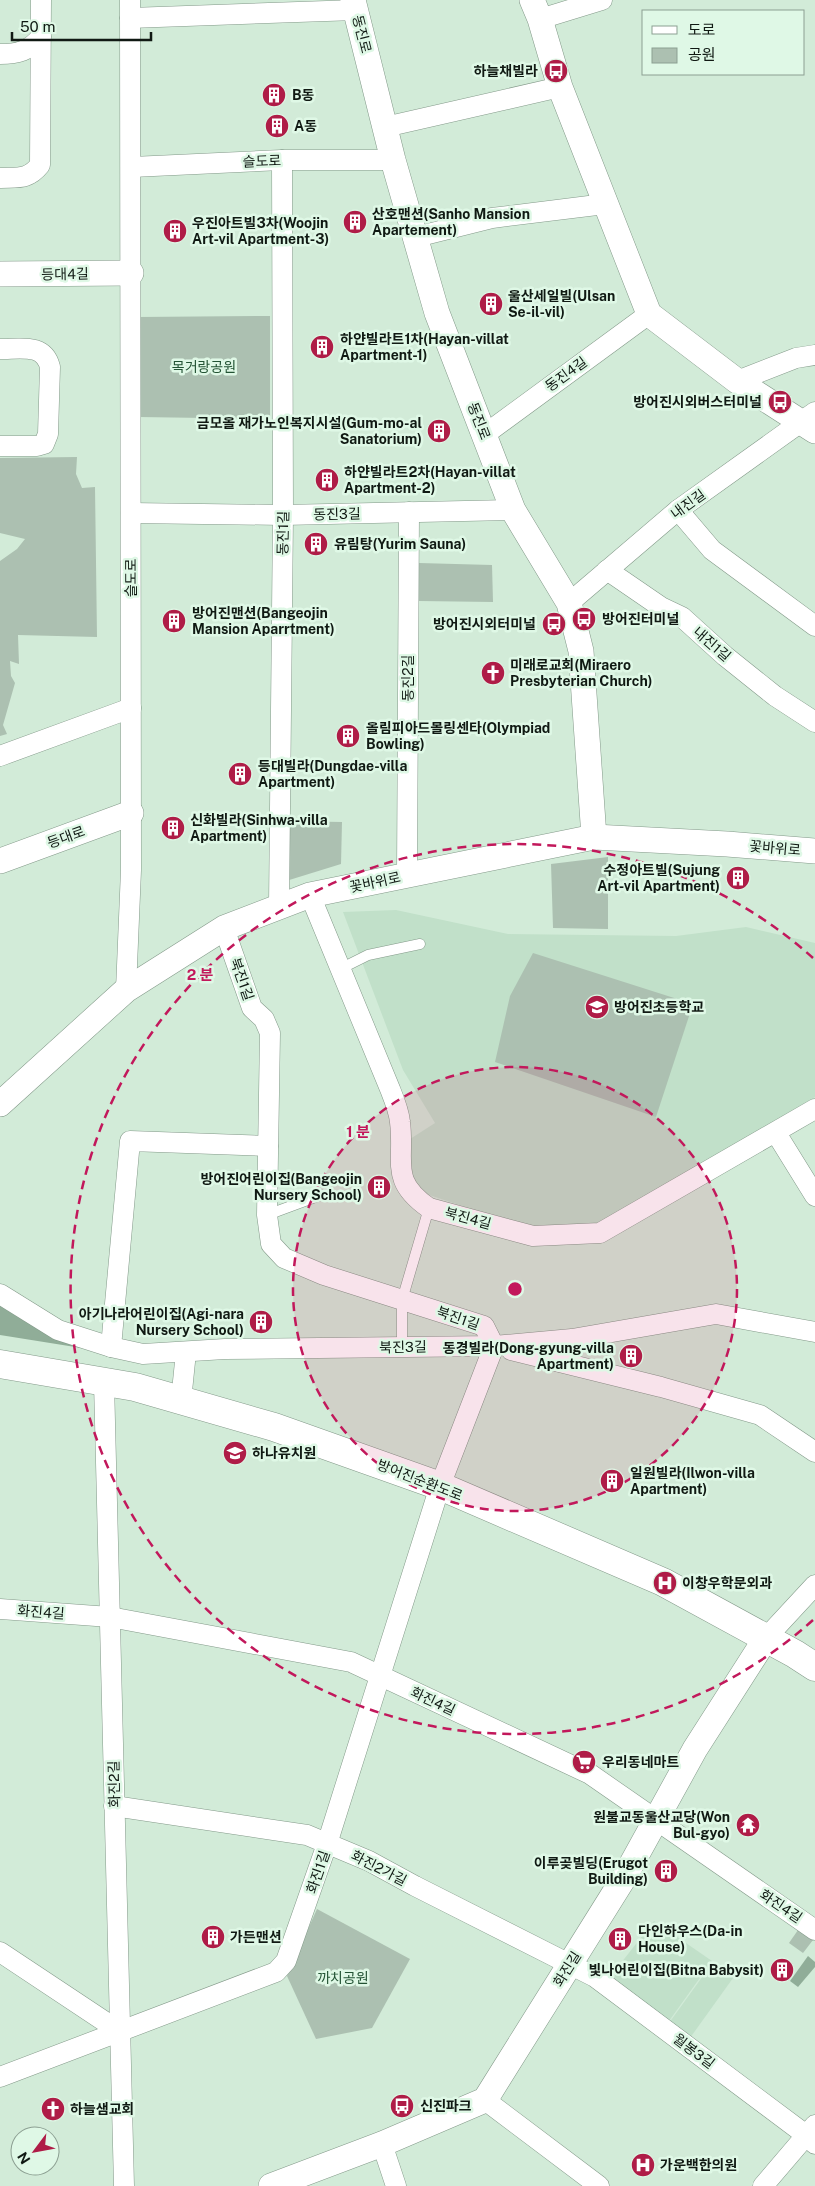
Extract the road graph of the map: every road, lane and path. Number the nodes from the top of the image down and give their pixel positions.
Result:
1 (40, 0) edge
2 (602, 0) edge
3 (354, 5) edge
4 (130, 9) edge
5 (536, 10) edge
6 (41, 37) junction
7 (0, 54) edge
8 (560, 87) junction
9 (385, 127) junction
10 (282, 160) junction
11 (394, 160) junction
12 (132, 167) junction
13 (0, 178) edge
14 (605, 204) junction
15 (416, 237) junction
16 (131, 273) junction
17 (0, 274) edge
18 (649, 314) junction
19 (0, 349) edge
20 (815, 355) edge
21 (736, 381) junction
22 (811, 422) edge
23 (484, 434) junction
24 (0, 446) edge
25 (513, 510) junction
26 (678, 510) junction
27 (409, 512) junction
28 (131, 513) junction
29 (283, 515) junction
30 (607, 570) junction
31 (569, 602) junction
32 (815, 626) edge
33 (131, 708) junction
34 (815, 722) edge
35 (0, 756) edge
36 (131, 813) junction
37 (594, 837) junction
38 (815, 852) edge
39 (0, 861) edge
40 (408, 875) junction
41 (310, 895) junction
42 (279, 906) junction
43 (224, 928) junction
44 (420, 944) dead end
45 (340, 969) junction
46 (126, 990) junction
47 (0, 1104) edge
48 (815, 1109) edge
49 (776, 1133) junction
50 (268, 1146) junction
51 (320, 1195) dead end
52 (815, 1196) edge
53 (429, 1208) junction
54 (266, 1215) junction
55 (0, 1294) edge
56 (402, 1300) junction
57 (815, 1332) edge
58 (494, 1346) junction
59 (111, 1347) junction
60 (402, 1347) junction
61 (186, 1352) junction
62 (0, 1364) edge
63 (104, 1382) junction
64 (181, 1401) junction
65 (815, 1452) edge
66 (440, 1486) junction
67 (815, 1585) edge
68 (0, 1609) edge
69 (110, 1617) junction
70 (766, 1638) junction
71 (815, 1667) edge
72 (380, 1676) junction
73 (114, 1806) junction
74 (655, 1821) junction
75 (327, 1844) junction
76 (815, 1930) edge
77 (0, 1952) edge
78 (569, 1965) junction
79 (120, 2031) junction
80 (0, 2077) edge
81 (485, 2100) junction
82 (812, 2135) edge
83 (382, 2144) junction
84 (124, 2186) edge
85 (270, 2186) edge
86 (396, 2186) edge
87 (599, 2186) edge
88 (764, 2186) edge

1 - 6 street
2 - 5 street
3 - 4 street, 슬도로
3 - 9 street, 동진로
4 - 12 street, 슬도로
5 - 8 street
6 - 7 street
6 - 13 street
8 - 9 street
8 - 14 street
9 - 11 street, 동진로
10 - 11 street, 슬도로
10 - 12 street, 슬도로
10 - 29 street, 동진1길
11 - 15 street, 동진로
12 - 16 street, 슬도로
14 - 15 street
14 - 18 street
15 - 23 street, 동진로
16 - 17 street, 등대4길
16 - 28 street, 슬도로
18 - 21 street
18 - 23 street, 동진4길
19 - 24 street
20 - 21 street
21 - 22 street
22 - 26 street, 내진길
23 - 25 street, 동진로
25 - 27 street, 동진3길
25 - 31 street, 동진로
26 - 30 street, 내진길
26 - 32 street
27 - 29 street, 동진3길
27 - 40 street, 동진2길
28 - 29 street, 동진3길
28 - 33 street, 슬도로
29 - 42 street, 동진1길
30 - 31 street, 내진길
30 - 34 street, 내진1길
31 - 37 street, 동진로
33 - 35 street
33 - 36 street, 슬도로
36 - 39 street, 등대로
36 - 46 street, 슬도로
37 - 38 street, 꽃바위로
37 - 40 street, 꽃바위로
40 - 41 street, 꽃바위로
41 - 42 street, 꽃바위로
41 - 45 street, 북진4길
42 - 43 street, 꽃바위로
43 - 46 street, 꽃바위로
43 - 50 street, 북진1길
44 - 45 lane
45 - 53 street, 북진4길
46 - 47 street, 꽃바위로
48 - 49 street, 북진4길
49 - 52 street
49 - 53 street, 북진4길
50 - 54 street, 북진1길
50 - 59 street
51 - 54 lane
53 - 56 lane
54 - 56 street, 북진1길
55 - 59 street, 북진3길
56 - 58 street, 북진1길
56 - 60 lane
57 - 58 street, 북진3길
58 - 60 street, 북진3길
58 - 65 street
58 - 66 street, 화진1길
59 - 61 street, 북진3길
60 - 61 street, 북진3길
61 - 64 street
62 - 63 main road, 방어진순환도로
63 - 64 main road, 방어진순환도로
63 - 69 street, 화진2길
64 - 66 main road, 방어진순환도로
66 - 70 main road, 방어진순환도로
66 - 72 street, 화진1길
67 - 70 street
68 - 69 street, 화진4길
69 - 72 street, 화진4길
69 - 73 street, 화진2길
70 - 71 main road, 방어진순환도로
70 - 74 street, 화진길
72 - 74 street, 화진4길
72 - 75 street, 화진1길
73 - 75 street, 화진2가길
73 - 79 street, 화진2길
74 - 76 street, 화진4길
74 - 78 street, 화진길
75 - 78 street, 화진2가길
75 - 79 street, 화진1길
77 - 79 street
78 - 81 street, 화진길
78 - 82 street, 월봉3길
79 - 80 street, 화진1길
79 - 84 street, 화진2길
81 - 83 street
81 - 87 street
82 - 88 street
83 - 85 street
83 - 86 street

